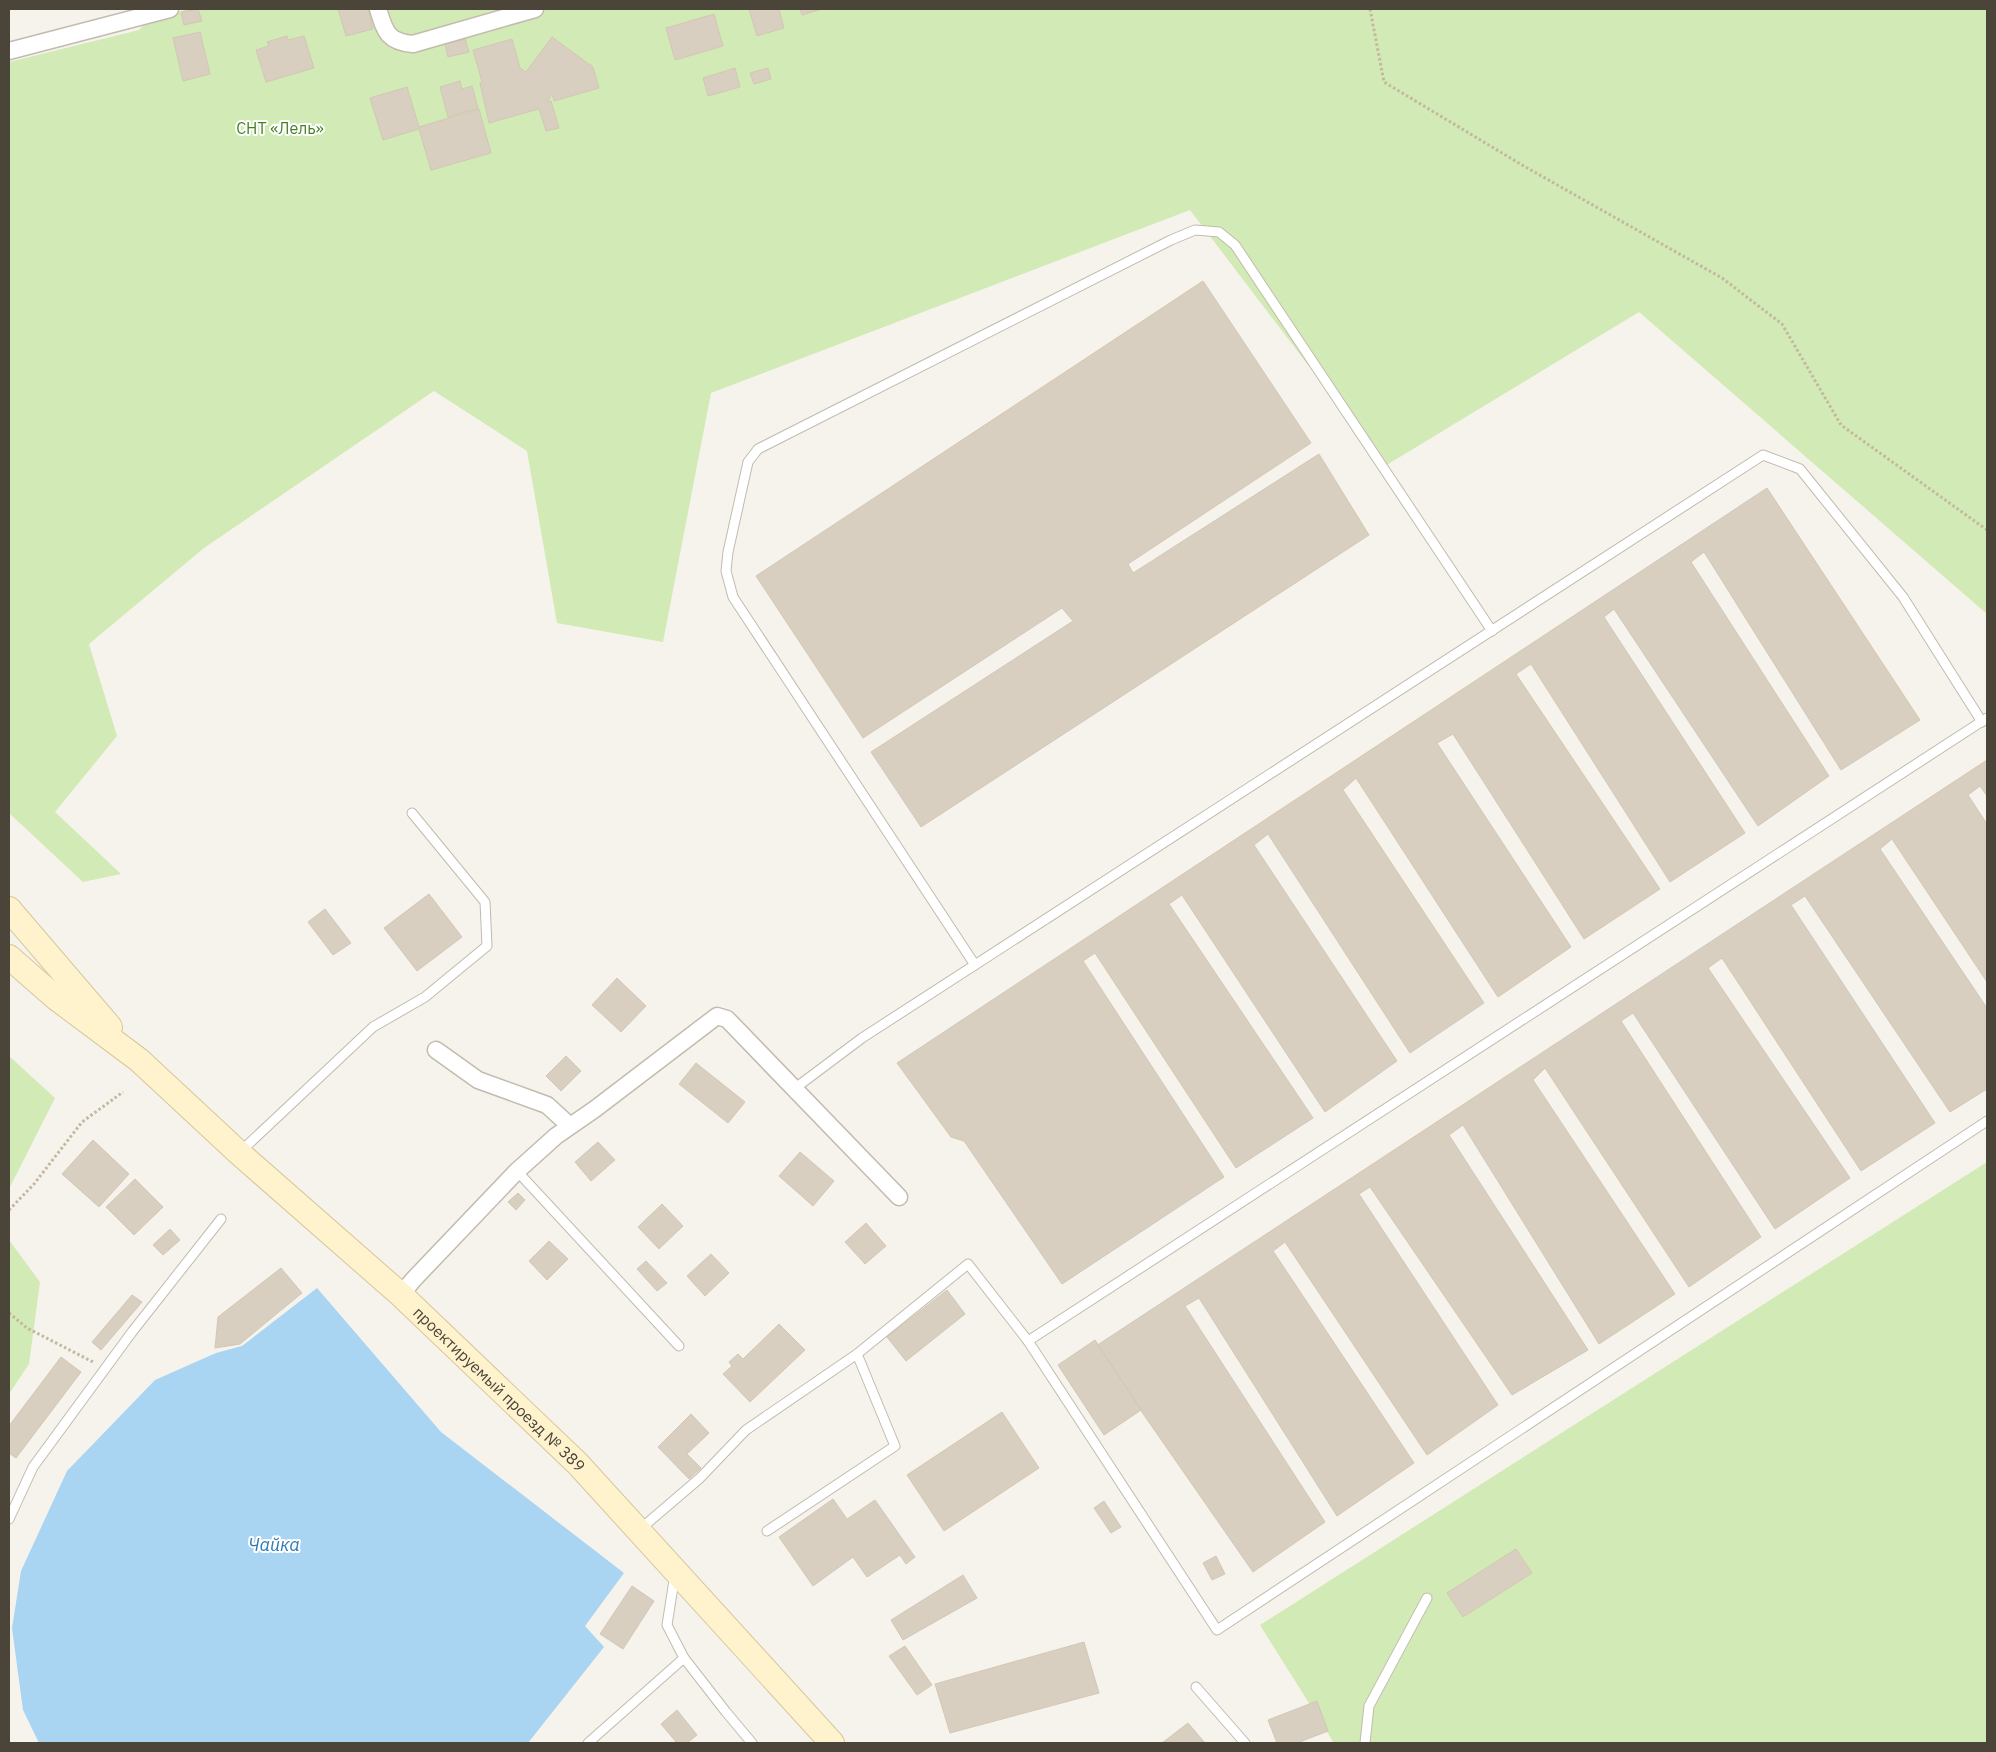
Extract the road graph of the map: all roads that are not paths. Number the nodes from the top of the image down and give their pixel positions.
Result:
1 (170, 9) edge
2 (378, 9) edge
3 (535, 9) edge
4 (9, 51) edge
5 (1492, 630) junction
6 (1984, 720) edge
7 (412, 813) dead end
8 (9, 909) edge
9 (9, 957) edge
10 (975, 964) junction
11 (436, 1050) dead end
12 (139, 1060) junction
13 (794, 1088) junction
14 (1987, 1122) edge
15 (570, 1126) junction
16 (239, 1153) junction
17 (517, 1171) junction
18 (899, 1197) dead end
19 (221, 1219) dead end
20 (401, 1295) junction
21 (1028, 1341) junction
22 (679, 1346) dead end
23 (857, 1354) junction
24 (9, 1519) edge
25 (638, 1530) junction
26 (767, 1531) dead end
27 (675, 1571) junction
28 (1427, 1598) dead end
29 (684, 1658) junction
30 (1196, 1688) dead end
31 (588, 1743) edge
32 (752, 1743) edge
33 (832, 1743) edge
34 (1245, 1743) edge
35 (1365, 1743) edge

1 - 4 street
2 - 3 street
5 - 6 lane
5 - 10 lane
5 - 10 lane
6 - 21 lane
7 - 16 lane
8 - 12 main road, проектируемый проезд № 389
9 - 12 main road, проектируемый проезд № 389
10 - 13 lane
11 - 15 street
12 - 16 main road, проектируемый проезд № 389
13 - 15 street
13 - 18 street
14 - 21 lane
15 - 17 street
16 - 20 main road, проектируемый проезд № 389
17 - 20 street
17 - 22 lane
19 - 24 lane
20 - 25 main road, проектируемый проезд № 389
21 - 23 lane
23 - 25 lane
23 - 26 lane
25 - 27 main road, проектируемый проезд № 389
27 - 29 lane
27 - 33 main road, проектируемый проезд № 389
28 - 35 lane
29 - 31 lane
29 - 32 lane
30 - 34 lane

